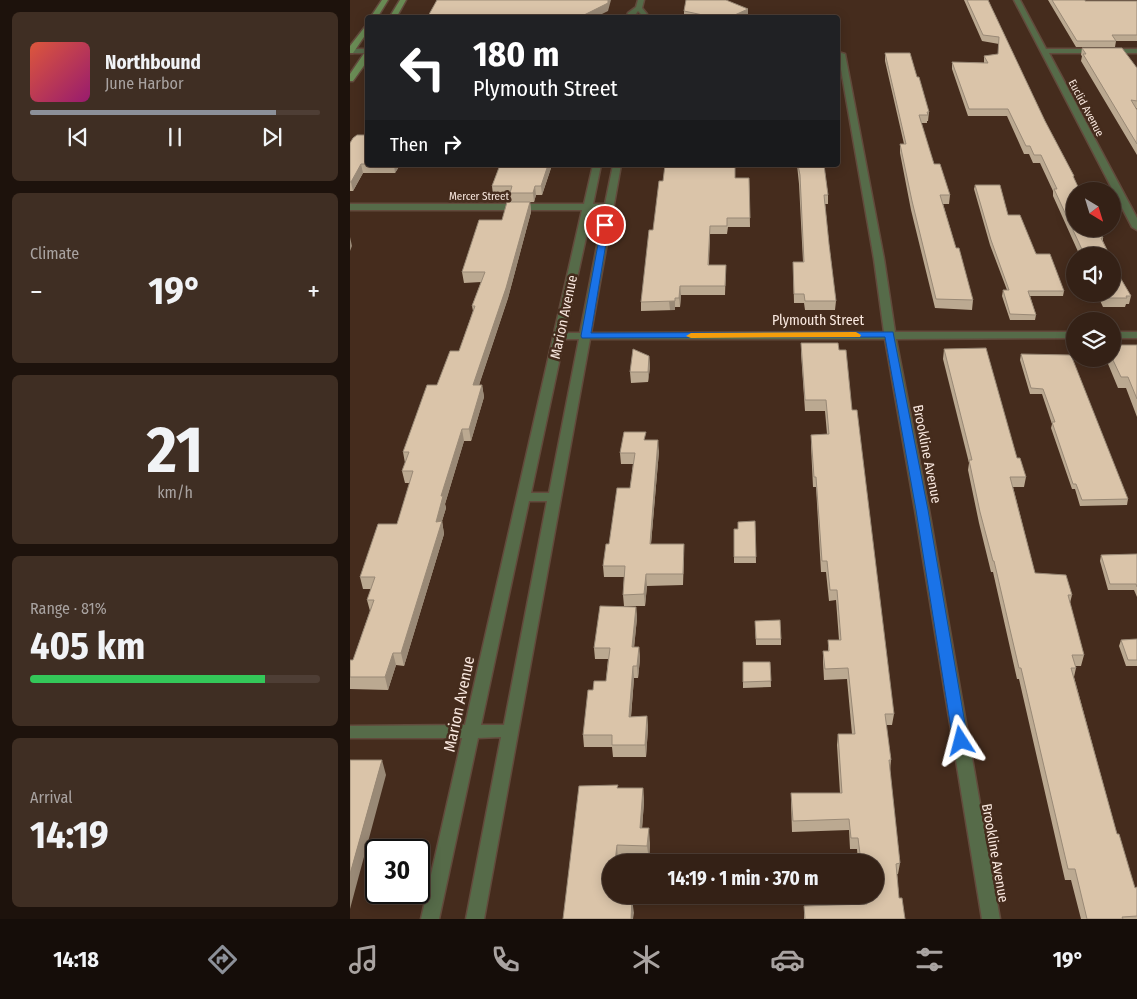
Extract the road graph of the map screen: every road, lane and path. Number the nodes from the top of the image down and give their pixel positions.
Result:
1 (385, 0) edge
2 (403, 0) edge
3 (641, 0) edge
4 (1017, 0) edge
5 (639, 8) junction
6 (375, 15) edge
7 (394, 15) edge
8 (630, 15) edge
9 (644, 15) edge
10 (365, 29) edge
11 (350, 51) edge
12 (1043, 51) junction
13 (1137, 51) edge
14 (365, 52) edge
15 (365, 56) edge
16 (840, 59) edge
17 (350, 79) edge
18 (597, 167) edge
19 (617, 167) edge
20 (587, 207) junction
21 (608, 207) junction
22 (350, 208) edge
23 (1137, 227) edge
24 (890, 334) junction
25 (1066, 335) edge
26 (1121, 335) edge
27 (1137, 335) edge
28 (560, 336) junction
29 (586, 336) junction
30 (523, 497) junction
31 (554, 497) junction
32 (511, 731) junction
33 (350, 732) edge
34 (471, 732) junction
35 (430, 919) edge
36 (475, 919) edge
37 (991, 919) edge

1 - 6 street
2 - 7 street
3 - 5 street
4 - 12 street, Euclid Avenue
5 - 8 street
5 - 9 street
10 - 11 street
11 - 14 street
12 - 13 street
12 - 23 street, Euclid Avenue
15 - 17 street
16 - 24 street, Brookline Avenue
18 - 20 street, Marion Avenue
19 - 21 street, Marion Avenue
20 - 21 street, Mercer Street
20 - 22 street, Mercer Street
20 - 28 street, Marion Avenue
21 - 29 street, Marion Avenue
24 - 25 street, Plymouth Street
24 - 29 street, Plymouth Street
24 - 37 street, Brookline Avenue
26 - 27 street
28 - 29 street, Plymouth Street
28 - 30 street, Marion Avenue
29 - 31 street, Marion Avenue
30 - 31 street
30 - 34 street, Marion Avenue
31 - 32 street, Marion Avenue
32 - 34 street
32 - 36 street, Marion Avenue
33 - 34 street
34 - 35 street, Marion Avenue

